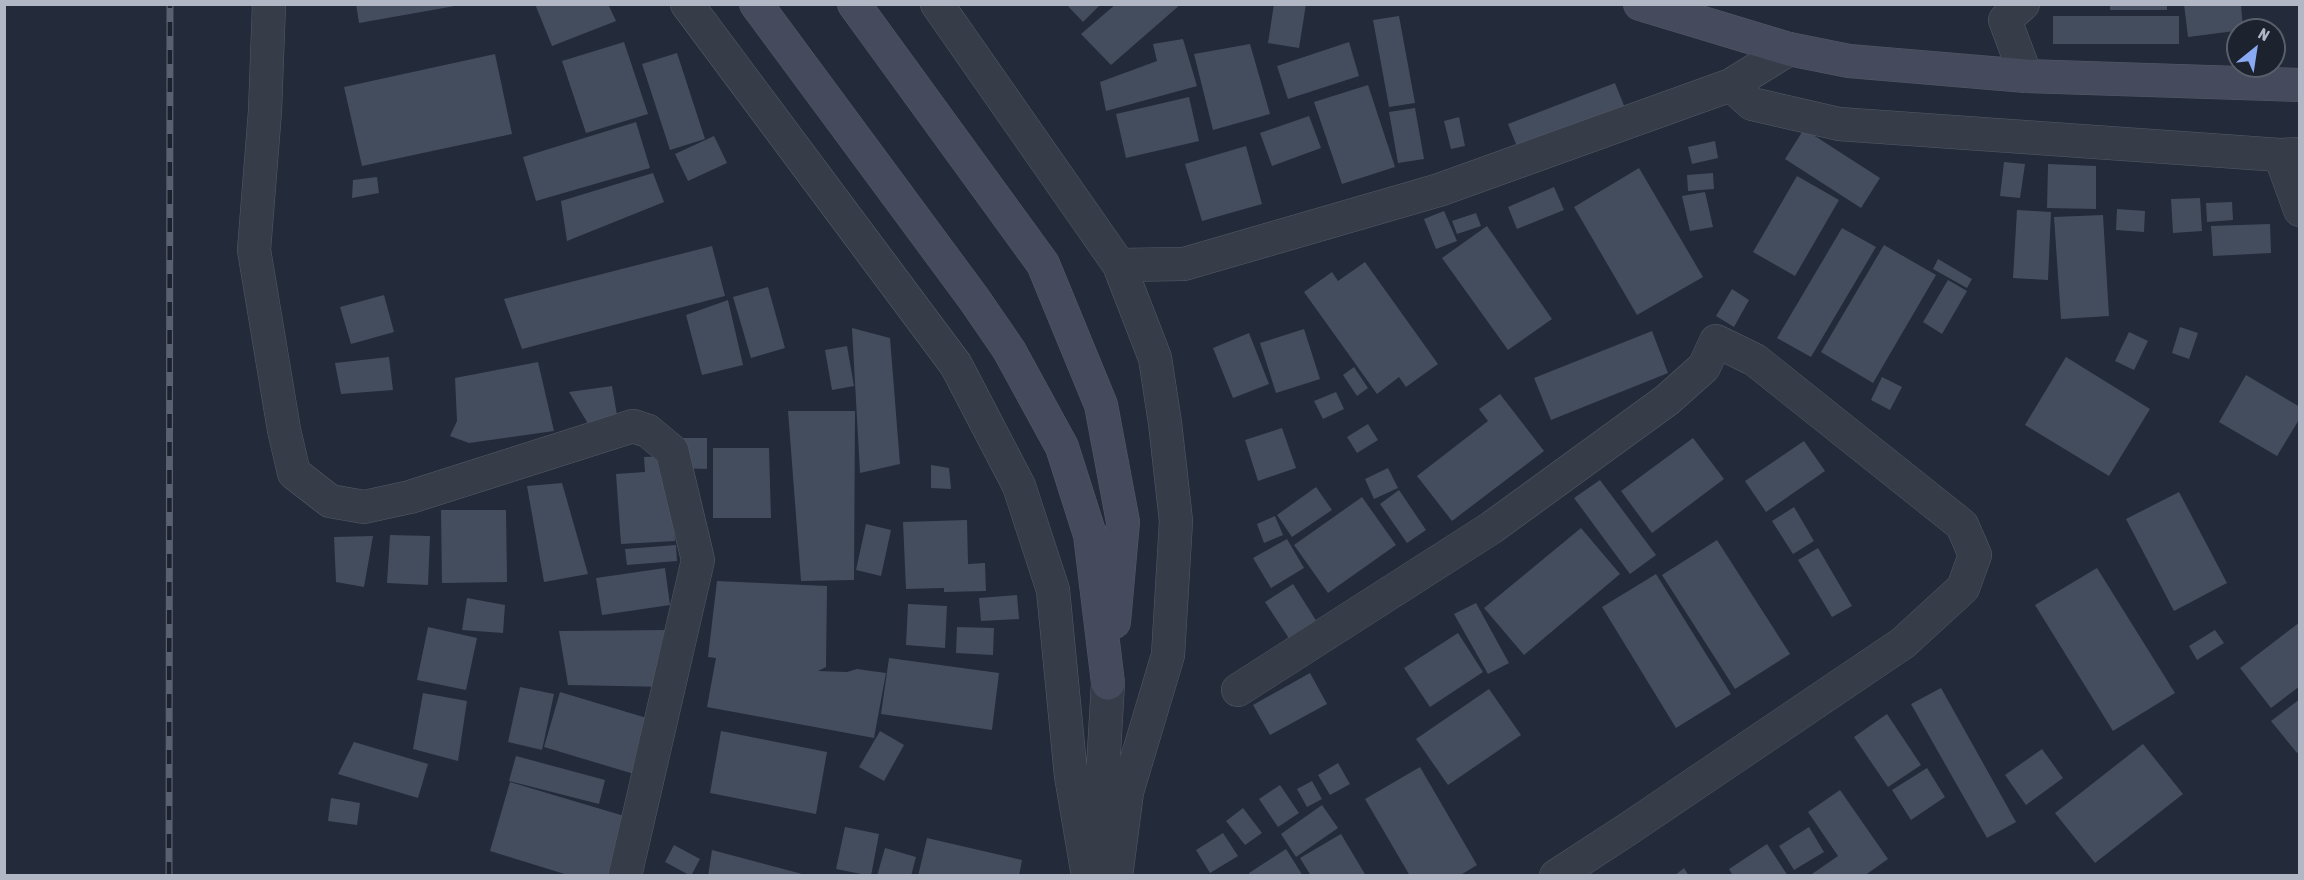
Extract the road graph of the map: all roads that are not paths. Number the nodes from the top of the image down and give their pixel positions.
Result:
1 (269, 4) edge
2 (687, 4) edge
3 (756, 4) edge
4 (854, 4) edge
5 (938, 4) edge
6 (1640, 4) edge
7 (2022, 4) edge
8 (1789, 49) junction
9 (2026, 76) junction
10 (1731, 85) junction
11 (2300, 85) edge
12 (2290, 154) edge
13 (2300, 210) edge
14 (1119, 266) junction
15 (1108, 683) junction
16 (1238, 690) dead end
17 (625, 876) edge
18 (1088, 876) edge
19 (1097, 876) edge
20 (1116, 876) edge
21 (1556, 876) edge

1 - 17 street
2 - 18 street
3 - 15 main road
4 - 15 main road
5 - 14 street
6 - 8 main road
7 - 9 street
8 - 9 main road
8 - 10 street
9 - 11 main road
10 - 12 street
10 - 14 street
12 - 13 street
14 - 20 street
15 - 19 street
16 - 21 street

